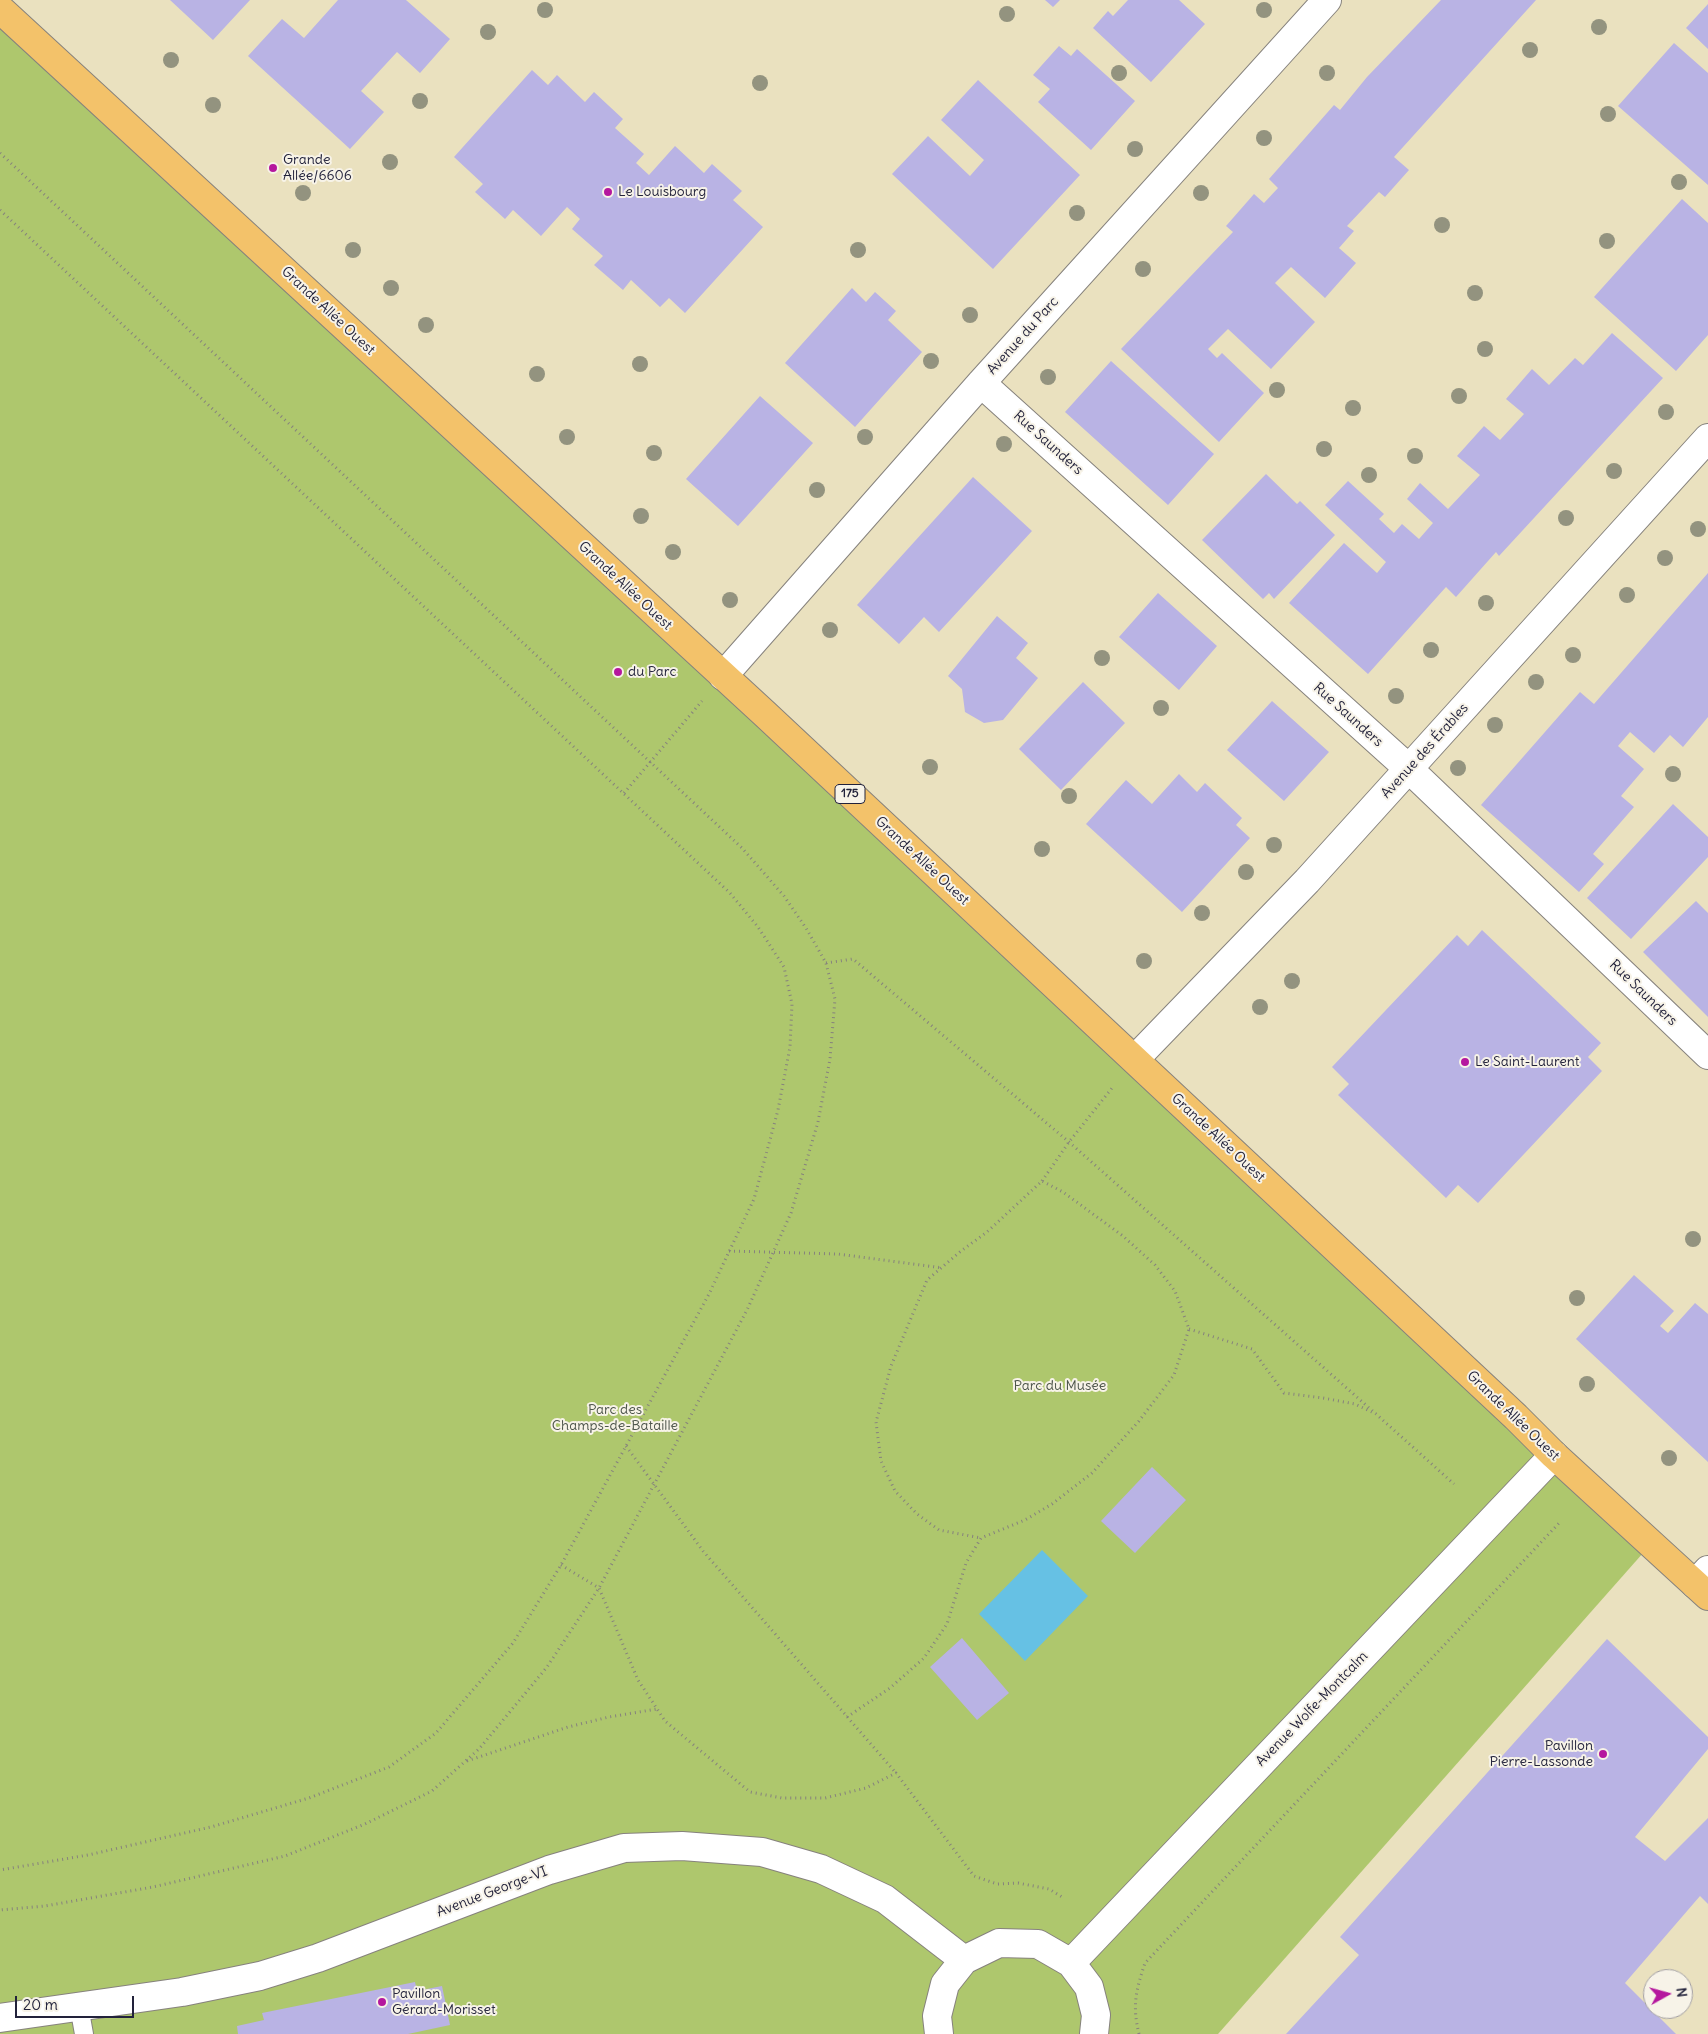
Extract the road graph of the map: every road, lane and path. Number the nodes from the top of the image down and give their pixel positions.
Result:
1 (1327, 0) edge
2 (0, 9) edge
3 (0, 153) edge
4 (0, 210) edge
5 (981, 383) junction
6 (1708, 438) edge
7 (723, 676) junction
8 (650, 762) junction
9 (1409, 769) junction
10 (624, 793) junction
11 (826, 963) junction
12 (1708, 1055) edge
13 (1135, 1059) junction
14 (1069, 1142) junction
15 (1042, 1181) junction
16 (729, 1251) junction
17 (773, 1253) junction
18 (943, 1268) junction
19 (1189, 1329) junction
20 (1376, 1414) junction
21 (626, 1446) junction
22 (1554, 1455) junction
23 (654, 1484) junction
24 (1454, 1484) dead end
25 (1560, 1521) dead end
26 (981, 1538) junction
27 (561, 1565) junction
28 (1704, 1583) edge
29 (599, 1588) junction
30 (657, 1709) junction
31 (847, 1717) junction
32 (464, 1762) junction
33 (896, 1773) junction
34 (0, 1870) edge
35 (1062, 1897) dead end
36 (0, 1910) edge
37 (964, 1960) junction
38 (1071, 1963) junction
39 (79, 2006) junction
40 (0, 2018) edge
41 (84, 2034) edge
42 (940, 2034) edge
43 (1094, 2034) edge
44 (1139, 2034) edge

1 - 5 street, Avenue du Parc
2 - 7 main road, Grande Allée Ouest / 175
3 - 8 path
4 - 10 path
5 - 7 street, Avenue du Parc
5 - 9 street, Rue Saunders
6 - 9 street, Avenue des Érables
7 - 8 path
7 - 13 main road, Grande Allée Ouest / 175
8 - 10 path
8 - 11 path
9 - 12 street, Rue Saunders
9 - 13 street, Avenue des Érables
10 - 16 path
11 - 14 path
11 - 17 path
13 - 14 path
13 - 22 main road, Grande Allée Ouest / 175
14 - 15 path
14 - 20 path
15 - 18 path
15 - 19 path
16 - 17 path
16 - 21 path
17 - 18 path
17 - 23 path
18 - 26 path
19 - 20 path
19 - 26 path
20 - 24 path
21 - 23 path
21 - 27 path
22 - 28 main road, Grande Allée Ouest / 175
22 - 38 street, Avenue Wolfe-Montcalm
23 - 29 path
23 - 31 path
25 - 44 path
26 - 31 path
27 - 29 path
27 - 34 path
29 - 30 path
29 - 32 path
30 - 32 path
30 - 33 path
31 - 33 path
32 - 36 path
33 - 35 path
37 - 38 street
37 - 39 street, Avenue George-VI
37 - 42 street
38 - 43 street
39 - 40 street, Avenue George-VI
39 - 41 lane

